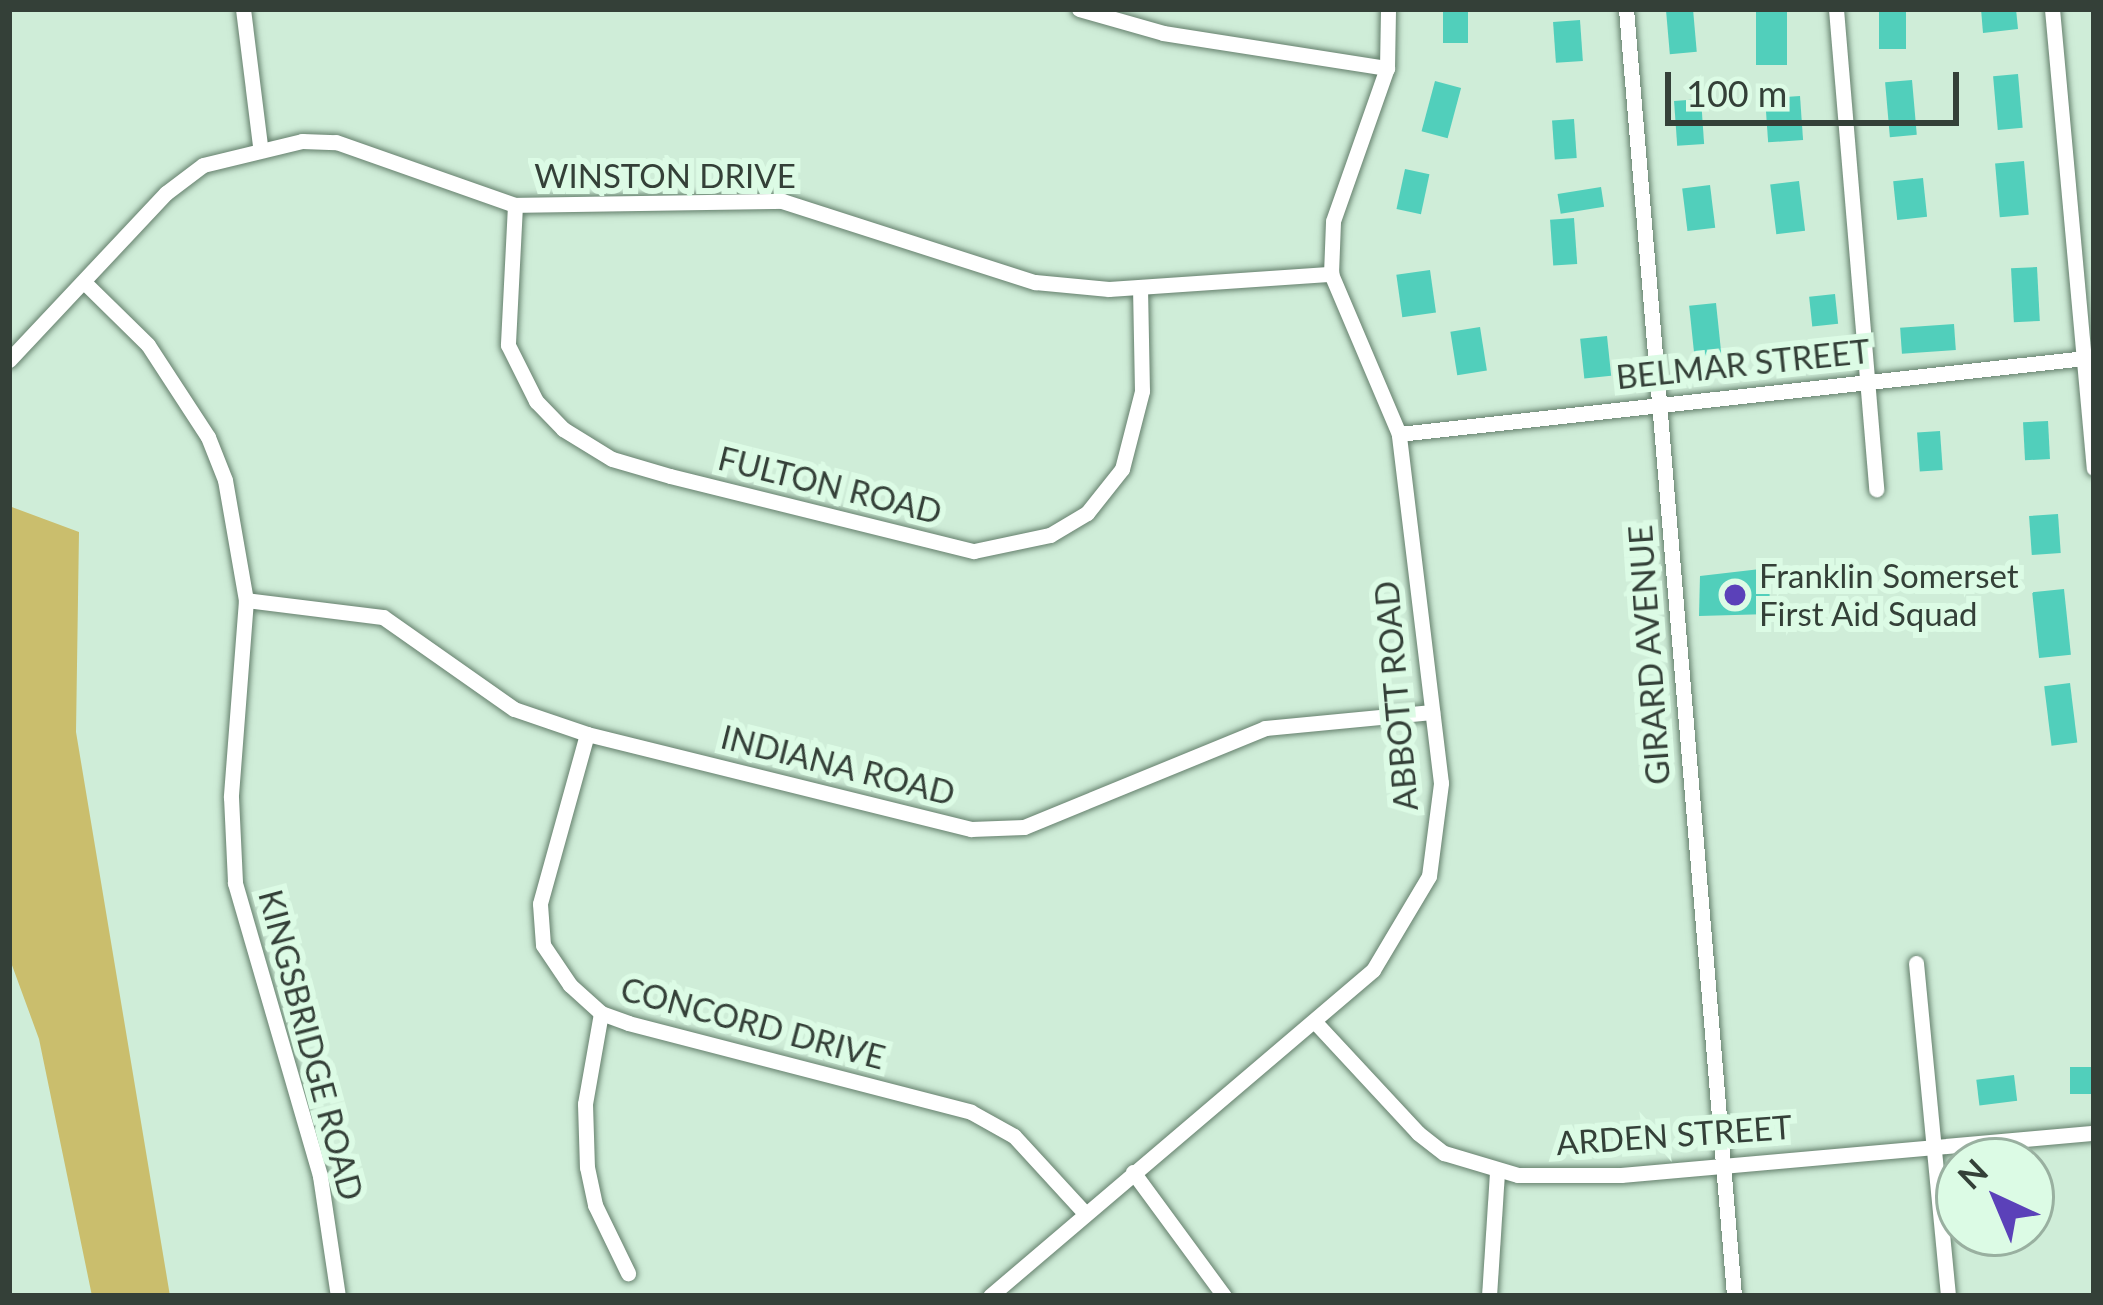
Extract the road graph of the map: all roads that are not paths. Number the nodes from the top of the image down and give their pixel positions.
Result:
1 (243, 9) edge
2 (1079, 9) edge
3 (1388, 9) edge
4 (1626, 9) edge
5 (1835, 9) edge
6 (2052, 9) edge
7 (1387, 68) junction
8 (260, 146) junction
9 (514, 205) junction
10 (1331, 274) junction
11 (85, 283) junction
12 (1140, 287) junction
13 (2089, 357) edge
14 (9, 360) edge
15 (1870, 380) junction
16 (1659, 404) junction
17 (1399, 434) junction
18 (2094, 468) edge
19 (1876, 489) dead end
20 (246, 600) junction
21 (1432, 712) junction
22 (587, 734) junction
23 (1916, 963) dead end
24 (601, 1013) junction
25 (1315, 1022) junction
26 (2094, 1133) edge
27 (1935, 1137) edge
28 (2041, 1137) edge
29 (1935, 1145) edge
30 (1723, 1164) junction
31 (1497, 1171) junction
32 (1133, 1172) junction
33 (1084, 1212) junction
34 (1945, 1257) edge
35 (628, 1273) dead end
36 (338, 1296) edge
37 (990, 1296) edge
38 (1224, 1296) edge
39 (1489, 1296) edge
40 (1734, 1296) edge
41 (1948, 1296) edge

1 - 8 street
2 - 7 street
3 - 7 street
4 - 16 street, GIRARD AVENUE
5 - 15 street
6 - 13 street
7 - 10 street
8 - 9 street, WINSTON DRIVE
8 - 11 street, WINSTON DRIVE
9 - 12 street, WINSTON DRIVE
9 - 12 street, FULTON ROAD
10 - 12 street, WINSTON DRIVE
10 - 17 street, ABBOTT ROAD
11 - 14 street, WINSTON DRIVE
11 - 20 street, KINGSBRIDGE ROAD
13 - 15 street, BELMAR STREET
13 - 18 street
15 - 16 street, BELMAR STREET
15 - 19 street
16 - 17 street, BELMAR STREET
16 - 30 street, GIRARD AVENUE
17 - 21 street, ABBOTT ROAD
20 - 22 street, INDIANA ROAD
20 - 36 street, KINGSBRIDGE ROAD
21 - 22 street, INDIANA ROAD
21 - 25 street, ABBOTT ROAD
22 - 24 street, CONCORD DRIVE
23 - 27 street
24 - 33 street, CONCORD DRIVE
24 - 35 street
25 - 31 street, ARDEN STREET
25 - 32 street, ABBOTT ROAD
26 - 28 street, ARDEN STREET
29 - 30 street, ARDEN STREET
30 - 31 street, ARDEN STREET
30 - 40 street, GIRARD AVENUE
31 - 39 street
32 - 33 street, ABBOTT ROAD
32 - 38 street
33 - 37 street, ABBOTT ROAD
34 - 41 street

